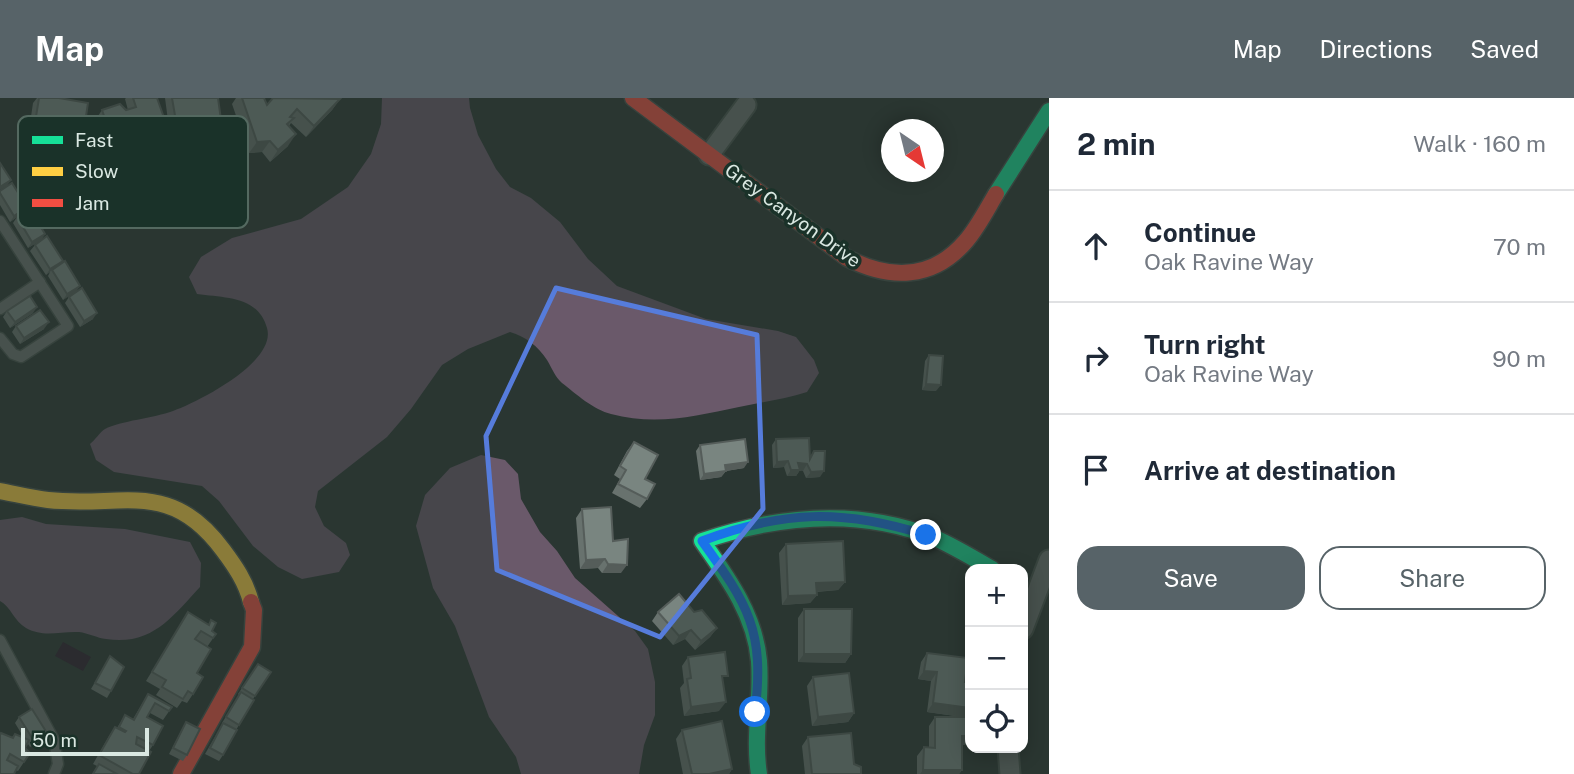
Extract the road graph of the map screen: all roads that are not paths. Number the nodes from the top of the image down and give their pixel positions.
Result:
1 (633, 98) edge
2 (746, 105) dead end
3 (1049, 111) edge
4 (709, 155) junction
5 (0, 221) edge
6 (40, 282) junction
7 (0, 309) edge
8 (0, 338) edge
9 (0, 491) edge
10 (1049, 559) edge
11 (983, 564) edge
12 (1031, 581) edge
13 (1023, 627) edge
14 (0, 640) edge
15 (1008, 753) edge
16 (54, 774) edge
17 (181, 774) edge
18 (759, 774) edge
19 (1010, 774) edge

1 - 4 street, Grey Canyon Drive
2 - 4 street, Grey Canyon Drive
3 - 4 street, Grey Canyon Drive
5 - 6 lane
6 - 7 lane
6 - 8 lane
9 - 17 street
10 - 12 street
11 - 18 street
12 - 13 street
14 - 16 lane
15 - 19 street

